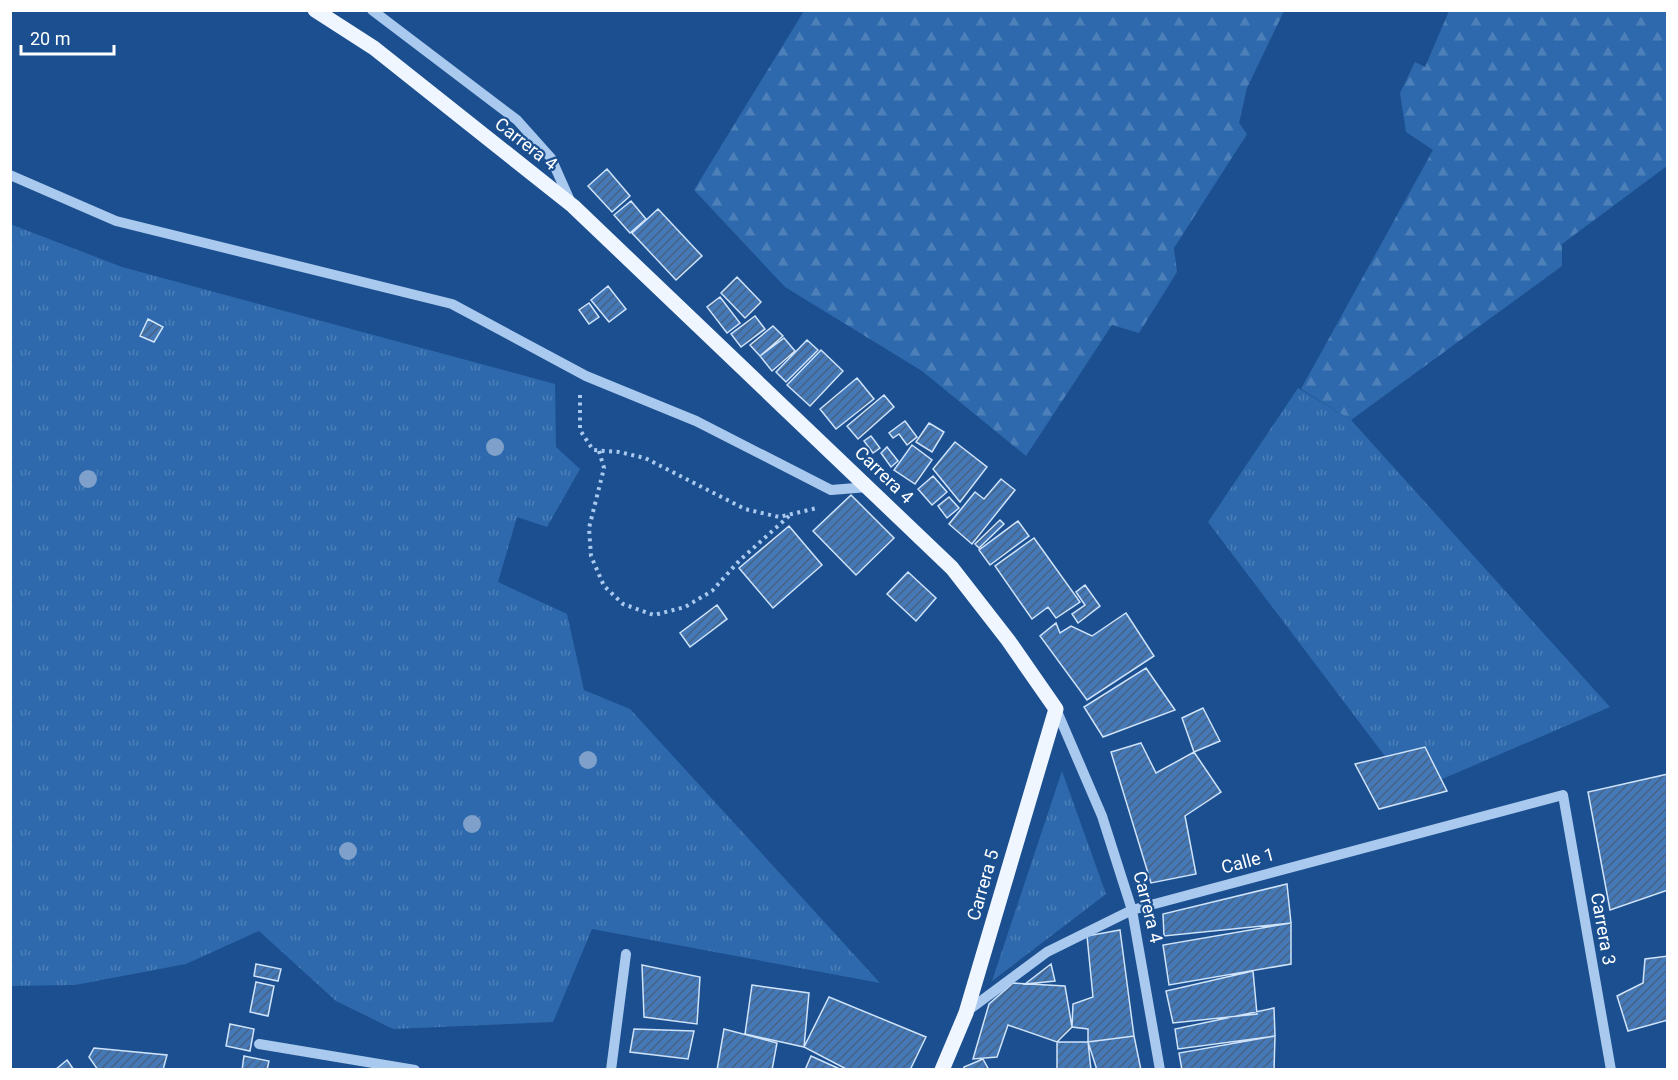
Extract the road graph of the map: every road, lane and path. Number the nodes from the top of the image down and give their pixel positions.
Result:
1 (315, 10) edge
2 (372, 10) edge
3 (10, 175) edge
4 (573, 206) junction
5 (586, 376) junction
6 (599, 451) junction
7 (868, 487) junction
8 (824, 505) dead end
9 (789, 515) junction
10 (1056, 709) junction
11 (1563, 795) joint
12 (1132, 909) junction
13 (626, 954) dead end
14 (966, 1013) junction
15 (259, 1044) dead end
16 (352, 1065) edge
17 (415, 1070) edge
18 (611, 1070) edge
19 (942, 1070) edge
20 (1160, 1070) edge
21 (1611, 1070) edge

1 - 4 main road, Carrera 4
2 - 4 street
3 - 5 street
4 - 7 main road, Carrera 4
5 - 6 path
5 - 7 street
6 - 9 path
6 - 9 path
7 - 10 main road, Carrera 4
8 - 9 path
10 - 12 street, Carrera 4
10 - 14 main road, Carrera 5
11 - 12 street, Calle 1
11 - 21 street, Carrera 3
12 - 14 street, Calle 1
12 - 20 street, Carrera 4
13 - 18 street
14 - 19 main road, Carrera 5
15 - 16 street
16 - 17 street

